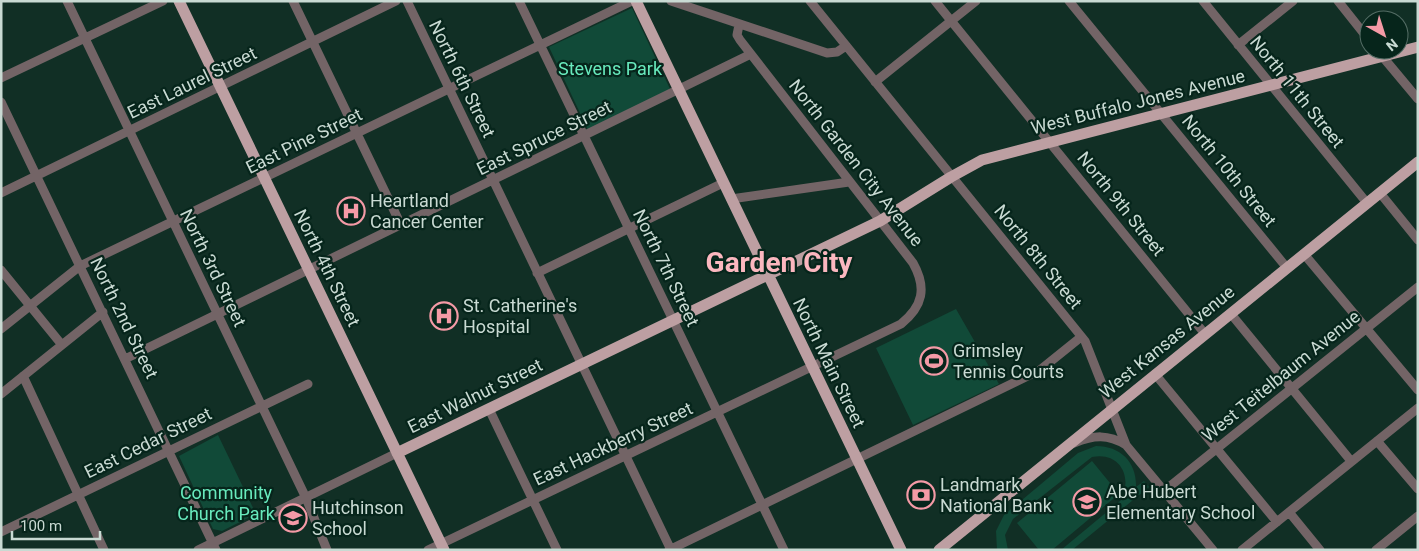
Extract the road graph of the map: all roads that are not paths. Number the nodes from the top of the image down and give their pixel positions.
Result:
1 (67, 1) edge
2 (163, 1) edge
3 (179, 1) edge
4 (293, 1) edge
5 (396, 1) edge
6 (407, 1) edge
7 (519, 1) edge
8 (632, 1) edge
9 (636, 1) edge
10 (671, 1) edge
11 (810, 1) edge
12 (936, 1) edge
13 (976, 1) edge
14 (1069, 1) edge
15 (1203, 1) edge
16 (1293, 1) edge
17 (1338, 1) edge
18 (951, 21) junction
19 (739, 24) junction
20 (1359, 27) edge
21 (85, 39) junction
22 (313, 42) junction
23 (540, 45) junction
24 (1238, 45) junction
25 (846, 46) junction
26 (751, 54) junction
27 (1359, 59) edge
28 (1386, 60) edge
29 (1, 78) edge
30 (875, 82) junction
31 (1272, 86) junction
32 (220, 87) junction
33 (449, 89) junction
34 (679, 90) junction
35 (1418, 99) edge
36 (1, 102) edge
37 (1161, 114) junction
38 (129, 131) junction
39 (357, 134) junction
40 (584, 136) junction
41 (1050, 142) junction
42 (1418, 162) edge
43 (38, 176) junction
44 (951, 176) junction
45 (265, 178) junction
46 (492, 180) junction
47 (849, 182) junction
48 (723, 183) junction
49 (1, 193) edge
50 (1380, 193) junction
51 (731, 199) junction
52 (1367, 203) junction
53 (880, 220) junction
54 (173, 222) junction
55 (401, 225) junction
56 (629, 229) junction
57 (1418, 240) edge
58 (1304, 254) junction
59 (80, 266) junction
60 (1287, 268) junction
61 (1, 270) edge
62 (308, 270) junction
63 (537, 273) junction
64 (767, 274) junction
65 (1418, 287) edge
66 (31, 306) junction
67 (103, 312) junction
68 (217, 314) junction
69 (1230, 314) junction
70 (674, 320) junction
71 (901, 324) joint
72 (1366, 328) junction
73 (1, 329) edge
74 (1205, 334) junction
75 (1081, 337) junction
76 (62, 345) junction
77 (126, 359) junction
78 (581, 364) junction
79 (812, 367) junction
80 (1155, 374) junction
81 (23, 376) junction
82 (308, 384) dead end
83 (1291, 388) junction
84 (1418, 390) edge
85 (1, 394) edge
86 (262, 406) junction
87 (1418, 408) edge
88 (489, 409) junction
89 (1112, 410) junction
90 (718, 412) junction
91 (1377, 440) junction
92 (1126, 445) junction
93 (1067, 446) junction
94 (1216, 449) junction
95 (169, 451) junction
96 (398, 453) junction
97 (626, 456) junction
98 (856, 458) junction
99 (1351, 462) junction
100 (1418, 489) edge
101 (1164, 491) junction
102 (78, 495) junction
103 (306, 498) junction
104 (533, 500) junction
105 (762, 504) junction
106 (1289, 512) junction
107 (1418, 516) edge
108 (1277, 522) junction
109 (1, 532) edge
110 (215, 546) edge
111 (443, 547) edge
112 (104, 550) edge
113 (198, 550) edge
114 (327, 550) edge
115 (428, 550) edge
116 (558, 550) edge
117 (670, 550) edge
118 (784, 550) edge
119 (900, 550) edge
120 (938, 550) edge
121 (1213, 550) edge
122 (1242, 550) edge
123 (1320, 550) edge
124 (1376, 550) edge

1 - 21 street, North 3rd Street
2 - 21 street
3 - 32 main road, North 4th Street
4 - 22 street
5 - 22 street, East Laurel Street
6 - 33 street, North 6th Street
7 - 23 street, North 7th Street
8 - 23 street, East Pine Street
9 - 34 main road, North Main Street
10 - 19 street
11 - 25 street, North 8th Street
12 - 18 street, North 9th Street
13 - 18 street
14 - 37 street, North 10th Street
15 - 24 street, North 11th Street
16 - 24 street
17 - 20 street
18 - 30 street
18 - 41 street, North 9th Street
19 - 25 street
19 - 26 street, North Garden City Avenue
21 - 29 street
21 - 38 street, North 3rd Street
22 - 32 street, East Laurel Street
22 - 39 street
23 - 33 street, East Pine Street
23 - 40 street, North 7th Street
24 - 31 street, North 11th Street
25 - 30 street, North 8th Street
26 - 34 street, East Spruce Street
26 - 47 street, North Garden City Avenue
27 - 31 main road, West Buffalo Jones Avenue
28 - 35 street
30 - 44 street, North 8th Street
31 - 37 main road, West Buffalo Jones Avenue
31 - 52 street, North 11th Street
32 - 38 street, East Laurel Street
32 - 45 main road, North 4th Street
33 - 39 street, East Pine Street
33 - 46 street, North 6th Street
34 - 40 street, East Spruce Street
34 - 48 main road, North Main Street
36 - 43 street, North 2nd Street
37 - 41 main road, West Buffalo Jones Avenue
37 - 60 street, North 10th Street
38 - 43 street, East Laurel Street
38 - 54 street, North 3rd Street
39 - 45 street, East Pine Street
39 - 55 street
40 - 46 street, East Spruce Street
40 - 56 street, North 7th Street
41 - 44 main road, West Buffalo Jones Avenue
41 - 74 street, North 9th Street
42 - 50 main road, West Kansas Avenue
43 - 49 street, East Laurel Street
43 - 59 street, North 2nd Street
44 - 53 main road, West Buffalo Jones Avenue
44 - 75 street, North 8th Street
45 - 54 street, East Pine Street
45 - 62 main road, North 4th Street
46 - 55 street, East Spruce Street
46 - 63 street, North 6th Street
47 - 51 street
47 - 53 street, North Garden City Avenue
48 - 51 main road, North Main Street
48 - 56 street
50 - 52 main road, West Kansas Avenue
50 - 57 street
51 - 64 main road, North Main Street
52 - 58 main road, West Kansas Avenue
53 - 64 main road, West Buffalo Jones Avenue
53 - 71 street, North Garden City Avenue
54 - 59 street, East Pine Street
54 - 68 street, North 3rd Street
55 - 62 street, East Spruce Street
56 - 63 street
56 - 70 street, North 7th Street
58 - 60 main road, West Kansas Avenue
58 - 72 street
59 - 66 street, East Pine Street
59 - 67 street, North 2nd Street
60 - 69 main road, West Kansas Avenue
61 - 66 street
62 - 68 street, East Spruce Street
62 - 96 main road, North 4th Street
63 - 78 street, North 6th Street
64 - 70 main road, East Walnut Street
64 - 79 main road, North Main Street
65 - 72 street, West Teitelbaum Avenue
66 - 73 street, East Pine Street
66 - 76 street
67 - 76 street
67 - 77 street, North 2nd Street
68 - 77 street, East Spruce Street
68 - 86 street, North 3rd Street
69 - 74 main road, West Kansas Avenue
69 - 83 street
70 - 78 main road, East Walnut Street
70 - 90 street, North 7th Street
71 - 79 street, East Hackberry Street
72 - 83 street, West Teitelbaum Avenue
72 - 84 street
74 - 80 main road, West Kansas Avenue
75 - 89 street, North 8th Street
75 - 98 street
76 - 81 street
77 - 95 street, North 2nd Street
78 - 88 main road, East Walnut Street
78 - 97 street, North 6th Street
79 - 90 street, East Hackberry Street
79 - 98 main road, North Main Street
80 - 89 main road, West Kansas Avenue
80 - 94 street
81 - 85 street
81 - 102 street
82 - 86 street, East Cedar Street
83 - 94 street, West Teitelbaum Avenue
83 - 99 street
86 - 95 street, East Cedar Street
86 - 103 street, North 3rd Street
87 - 91 street
88 - 96 main road, East Walnut Street
88 - 104 street
89 - 92 street, North 8th Street
89 - 93 main road, West Kansas Avenue
90 - 97 street, East Hackberry Street
90 - 105 street, North 7th Street
91 - 99 street
91 - 100 street
92 - 93 street
92 - 101 street, North 8th Street
93 - 120 main road, West Kansas Avenue
94 - 101 street, West Teitelbaum Avenue
94 - 108 street
95 - 102 street, East Cedar Street
95 - 110 street, North 2nd Street
96 - 103 street, East Walnut Street
96 - 111 main road, North 4th Street
97 - 104 street, East Hackberry Street
97 - 117 street, North 6th Street
98 - 105 street
98 - 119 main road, North Main Street
99 - 106 street
101 - 121 street, North 8th Street
102 - 109 street, East Cedar Street
102 - 112 street
103 - 110 street, East Walnut Street
103 - 114 street, North 3rd Street
104 - 111 street, East Hackberry Street
104 - 116 street
105 - 117 street
105 - 118 street, North 7th Street
106 - 108 street
106 - 123 street
107 - 124 street
108 - 122 street
110 - 113 street, East Walnut Street
111 - 115 street, East Hackberry Street

